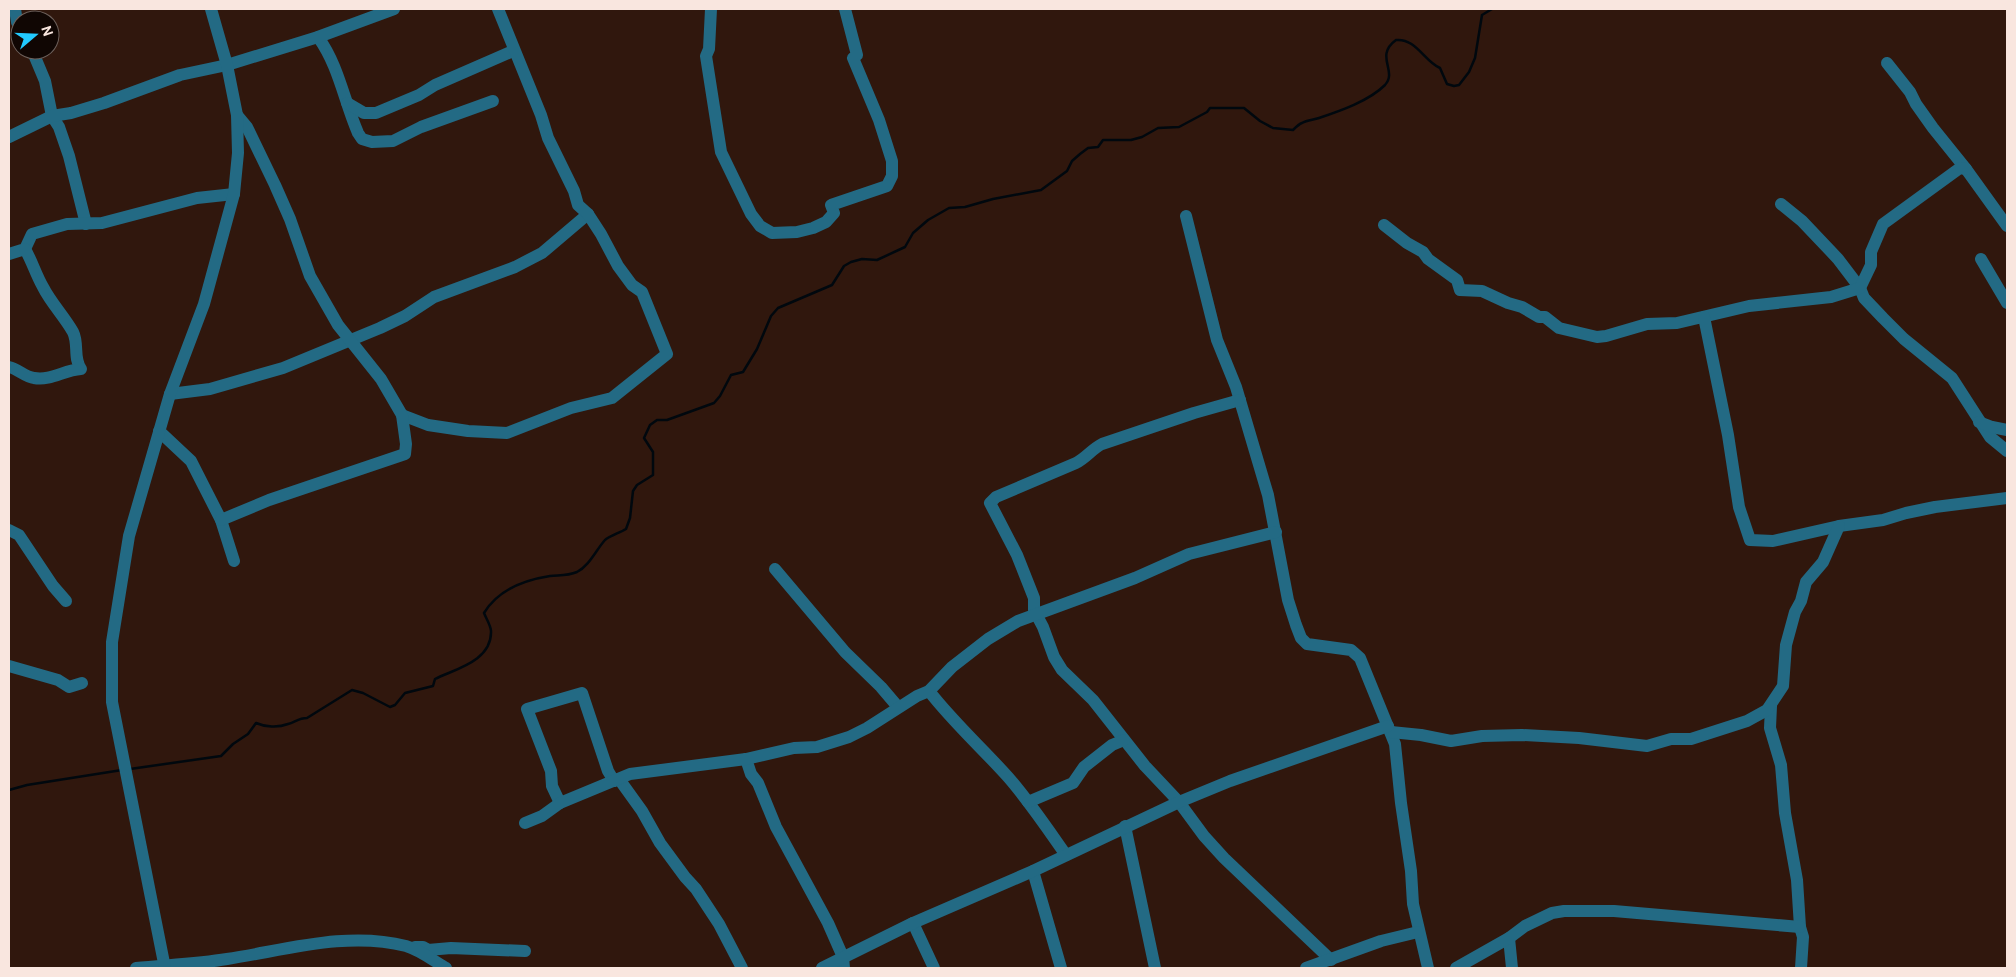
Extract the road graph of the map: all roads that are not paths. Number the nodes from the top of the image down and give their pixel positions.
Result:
1 (211, 9) edge
2 (394, 9) edge
3 (498, 9) edge
4 (711, 9) edge
5 (845, 9) edge
6 (318, 36) junction
7 (513, 51) junction
8 (36, 60) edge
9 (1887, 63) dead end
10 (227, 65) junction
11 (493, 100) dead end
12 (347, 104) junction
13 (237, 115) junction
14 (52, 116) junction
15 (9, 137) edge
16 (1966, 169) junction
17 (234, 194) junction
18 (1781, 204) dead end
19 (80, 207) junction
20 (588, 214) junction
21 (1186, 216) dead end
22 (68, 224) junction
23 (86, 224) junction
24 (1384, 225) dead end
25 (2007, 226) edge
26 (25, 249) junction
27 (9, 254) edge
28 (1981, 259) dead end
29 (1860, 288) junction
30 (2007, 302) edge
31 (1704, 317) junction
32 (350, 340) junction
33 (9, 366) edge
34 (170, 394) junction
35 (1240, 400) junction
36 (402, 415) junction
37 (1979, 422) junction
38 (159, 430) junction
39 (2007, 430) edge
40 (2007, 451) edge
41 (2007, 498) edge
42 (221, 520) junction
43 (1839, 526) junction
44 (9, 530) edge
45 (1276, 532) junction
46 (234, 561) dead end
47 (776, 569) dead end
48 (66, 601) dead end
49 (1036, 614) junction
50 (9, 666) edge
51 (82, 683) dead end
52 (929, 691) junction
53 (1771, 706) junction
54 (898, 707) junction
55 (1389, 729) junction
56 (1124, 740) junction
57 (746, 759) junction
58 (617, 780) junction
59 (1028, 802) junction
60 (1179, 802) junction
61 (560, 803) junction
62 (526, 823) dead end
63 (1125, 826) junction
64 (1066, 855) junction
65 (1033, 871) junction
66 (913, 923) junction
67 (1800, 927) junction
68 (1418, 932) junction
69 (1509, 938) junction
70 (408, 946) junction
71 (525, 951) dead end
72 (1331, 960) junction
73 (844, 963) edge
74 (165, 967) edge
75 (136, 968) edge
76 (446, 968) edge
77 (742, 968) edge
78 (822, 968) edge
79 (934, 968) edge
80 (1061, 968) edge
81 (1155, 968) edge
82 (1306, 968) edge
83 (1428, 968) edge
84 (1456, 968) edge
85 (1512, 968) edge
86 (1801, 968) edge

1 - 10 street
2 - 6 street
3 - 7 street
4 - 5 street
6 - 10 street
6 - 12 street
7 - 12 street
7 - 20 street
8 - 14 street
9 - 16 street
10 - 13 street
10 - 14 street
11 - 12 street
13 - 17 street
13 - 32 street
14 - 15 street
14 - 19 street
16 - 25 street
16 - 29 street
17 - 23 street
17 - 34 street
18 - 29 street
19 - 22 street
19 - 23 street
20 - 32 street
20 - 36 street
21 - 35 street
22 - 23 street
22 - 26 street
24 - 31 street
26 - 27 street
26 - 33 street
28 - 30 street
29 - 31 street
29 - 37 street
31 - 43 street
32 - 34 street
32 - 36 street
34 - 38 street
35 - 45 street
35 - 49 street
36 - 42 street
37 - 39 street
37 - 40 street
38 - 42 street
38 - 74 street
41 - 43 street
42 - 46 street
43 - 53 street
44 - 48 street
45 - 49 street
45 - 55 street
47 - 54 street
49 - 52 street
49 - 56 street
50 - 51 street
52 - 54 street
52 - 59 street
53 - 55 street
53 - 67 street
54 - 57 street
55 - 60 street
55 - 68 street
56 - 59 street
56 - 60 street
57 - 58 street
57 - 73 street
58 - 61 street
58 - 61 street
58 - 77 street
59 - 64 street
60 - 63 street
60 - 72 street
61 - 62 street
63 - 64 street
63 - 81 street
64 - 65 street
65 - 66 street
65 - 80 street
66 - 73 street
66 - 79 street
67 - 69 street
67 - 86 street
68 - 72 street
68 - 83 street
69 - 84 street
69 - 85 street
70 - 71 street
70 - 74 street
70 - 76 street
72 - 82 street
73 - 78 street
74 - 75 street

